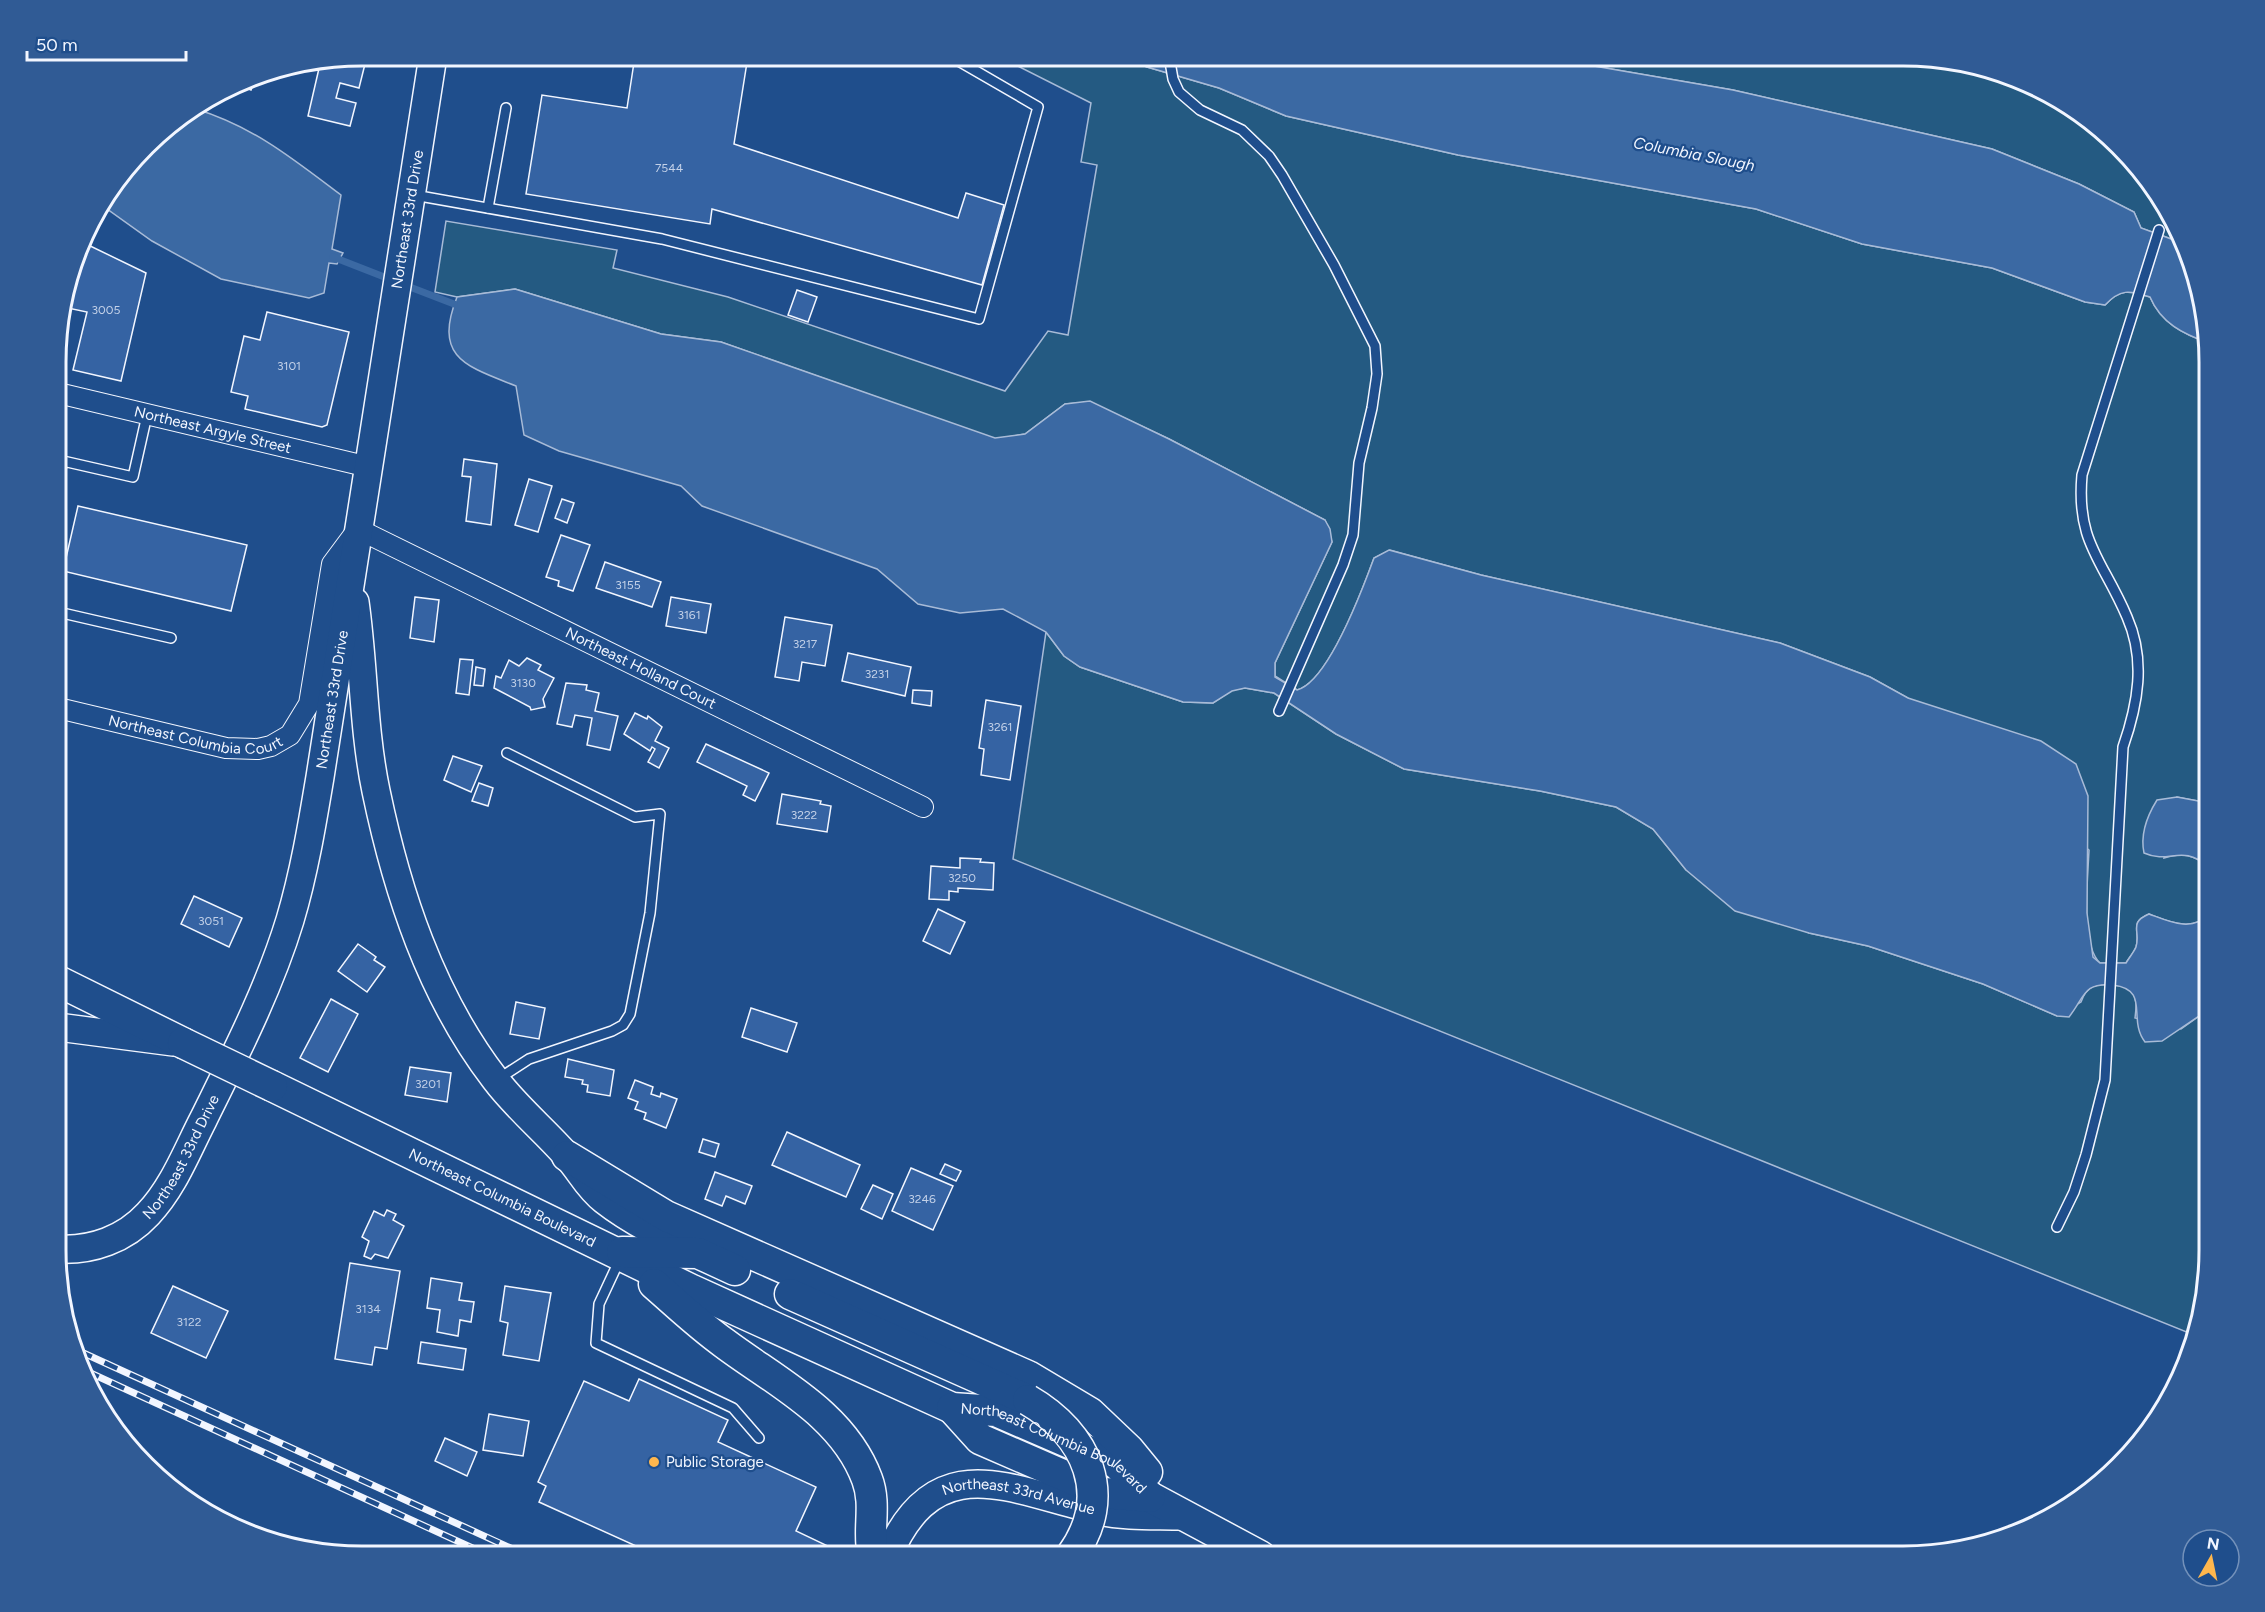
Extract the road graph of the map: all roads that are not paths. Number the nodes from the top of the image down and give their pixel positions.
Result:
1 (432, 66) edge
2 (967, 66) edge
3 (1171, 66) edge
4 (506, 108) dead end
5 (412, 195) junction
6 (488, 208) junction
7 (2159, 230) dead end
8 (66, 395) edge
9 (147, 415) junction
10 (66, 462) edge
11 (369, 467) junction
12 (358, 529) junction
13 (351, 574) junction
14 (66, 614) edge
15 (171, 638) dead end
16 (66, 710) edge
17 (1279, 711) dead end
18 (507, 753) dead end
19 (923, 807) dead end
20 (66, 985) edge
21 (66, 1028) edge
22 (183, 1043) junction
23 (496, 1080) junction
24 (567, 1156) junction
25 (2057, 1227) dead end
26 (66, 1249) edge
27 (698, 1253) junction
28 (616, 1254) junction
29 (759, 1438) dead end
30 (1183, 1516) junction
31 (873, 1546) edge
32 (894, 1546) edge
33 (1077, 1546) edge
34 (1241, 1546) edge

1 - 5 main road, Northeast 33rd Drive
2 - 6 lane
3 - 17 lane
4 - 6 lane
5 - 6 lane
5 - 11 main road, Northeast 33rd Drive
7 - 25 lane
8 - 9 street, Northeast Argyle Street
9 - 10 lane
9 - 11 street, Northeast Argyle Street
11 - 12 main road, Northeast 33rd Drive
12 - 13 main road, Northeast 33rd Drive
12 - 16 street, Northeast Columbia Court
12 - 19 street, Northeast Holland Court
13 - 23 main road
13 - 26 main road, Northeast 33rd Drive
14 - 15 lane
18 - 23 lane
20 - 22 main road, Northeast Columbia Boulevard
21 - 22 main road
22 - 28 main road, Northeast Columbia Boulevard, bridge
23 - 24 main road
24 - 27 main road
24 - 30 main road
27 - 28 main road
27 - 33 main road, bridge
28 - 29 lane
28 - 30 main road, Northeast Columbia Boulevard
28 - 31 main road
30 - 32 main road, Northeast 33rd Avenue
30 - 34 main road, Northeast Columbia Boulevard

